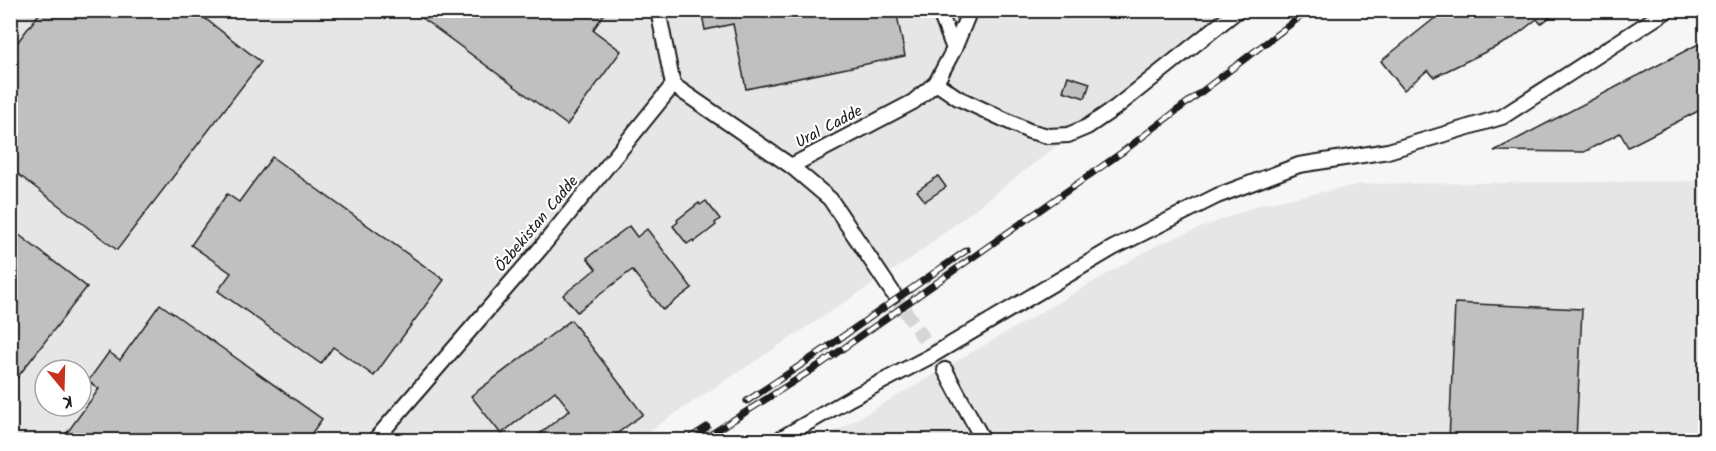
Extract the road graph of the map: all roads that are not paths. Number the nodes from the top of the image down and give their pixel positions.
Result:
1 (658, 10) edge
2 (939, 10) edge
3 (970, 10) edge
4 (1238, 10) edge
5 (1668, 10) edge
6 (954, 49) junction
7 (936, 83) junction
8 (673, 85) junction
9 (791, 166) junction
10 (893, 293) tunnel mouth
11 (945, 370) tunnel mouth
12 (375, 441) edge
13 (778, 441) edge
14 (983, 441) edge

1 - 8 street
2 - 6 street
3 - 6 street, Ural Cadde
4 - 7 street
5 - 13 street
6 - 7 street, Ural Cadde
7 - 9 street, Ural Cadde
8 - 9 street, Ural Cadde
8 - 12 street, Özbekistan Cadde
9 - 10 street
11 - 14 street

